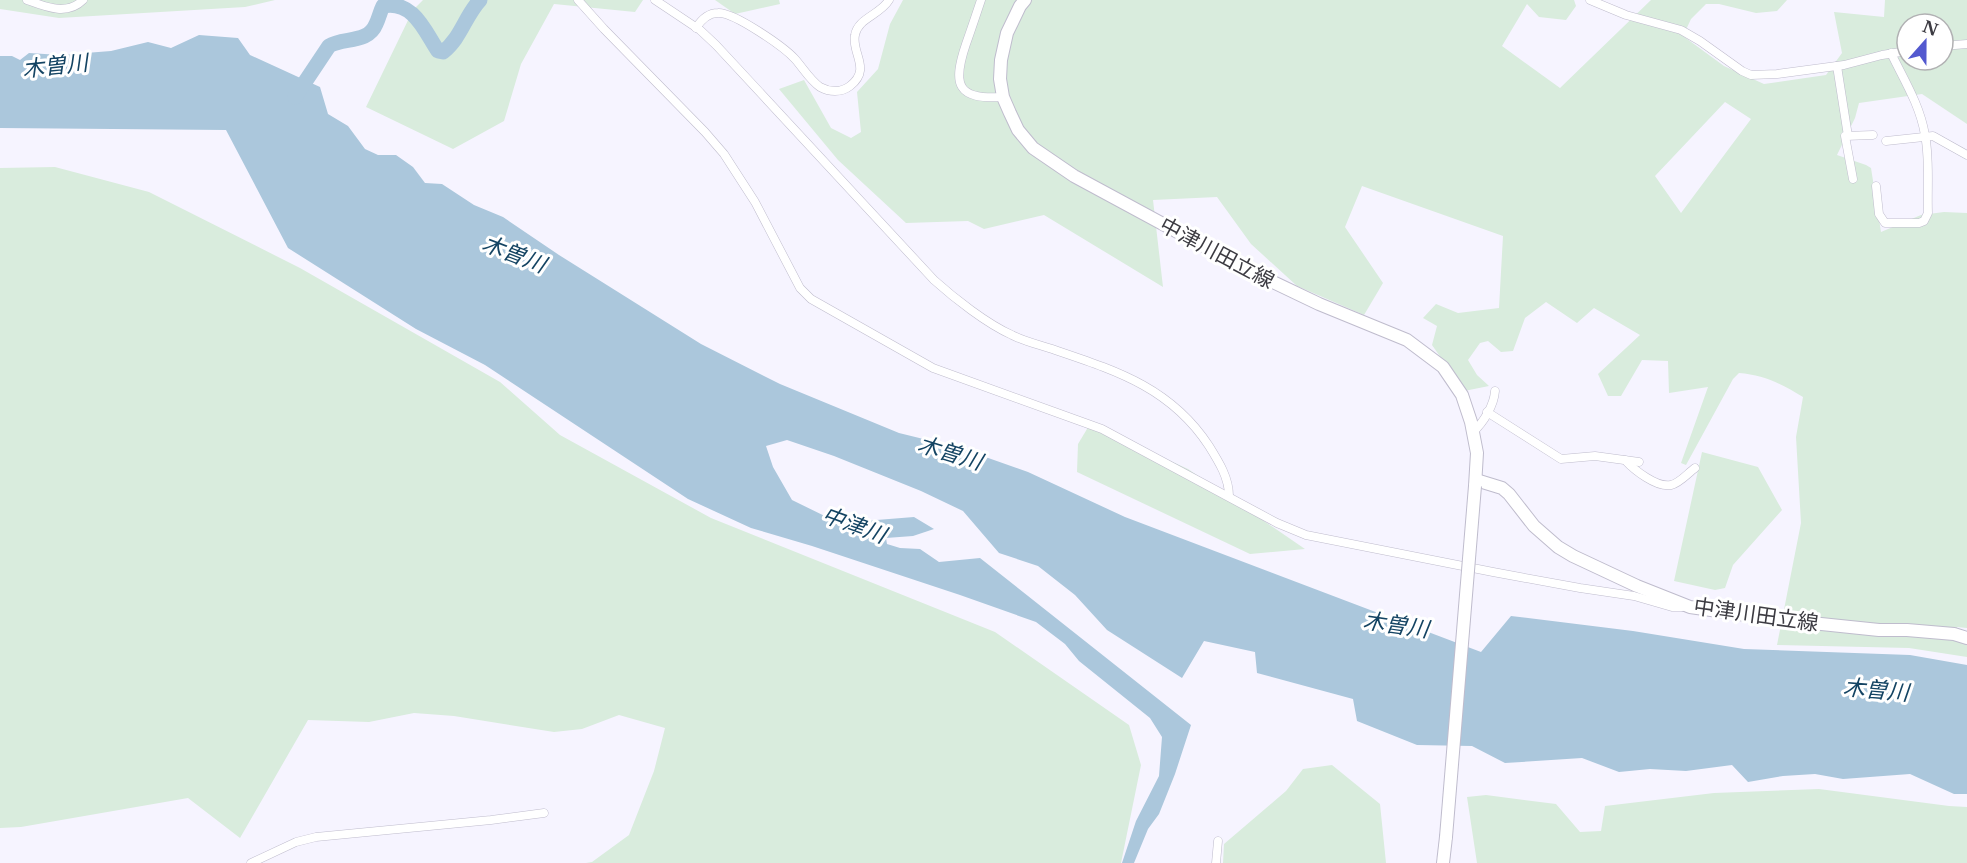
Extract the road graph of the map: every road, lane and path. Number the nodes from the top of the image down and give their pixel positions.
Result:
1 (27, 0) edge
2 (83, 0) edge
3 (578, 0) edge
4 (655, 0) edge
5 (889, 0) edge
6 (981, 0) edge
7 (1025, 0) edge
8 (1590, 0) edge
9 (696, 28) junction
10 (1892, 53) junction
11 (1895, 53) edge
12 (1837, 66) junction
13 (1003, 97) junction
14 (1873, 135) dead end
15 (1848, 136) junction
16 (1926, 136) junction
17 (1886, 141) dead end
18 (1967, 155) edge
19 (1853, 179) dead end
20 (1876, 186) dead end
21 (1495, 391) dead end
22 (1487, 412) junction
23 (1473, 432) junction
24 (1625, 460) junction
25 (1640, 462) dead end
26 (1695, 468) dead end
27 (1475, 483) junction
28 (1229, 496) junction
29 (1635, 591) junction
30 (1967, 638) edge
31 (544, 813) dead end
32 (1218, 841) dead end
33 (251, 863) edge
34 (1216, 863) edge
35 (1443, 863) edge

1 - 2 street
3 - 28 street
4 - 9 street
5 - 9 street
6 - 13 street
7 - 13 main road, 中津川田立線
8 - 12 street
9 - 28 street
10 - 11 street
10 - 12 street
10 - 16 street
12 - 15 street
13 - 23 main road, 中津川田立線
14 - 15 street
15 - 19 street
16 - 17 street
16 - 18 street
16 - 20 street
21 - 22 street
22 - 23 street
22 - 24 street
23 - 27 main road, 中津川田立線
24 - 25 street
24 - 26 street
27 - 29 main road, 中津川田立線
27 - 35 main road, 中津川田立線, bridge
28 - 29 street
29 - 30 main road, 中津川田立線
31 - 33 street
32 - 34 street

